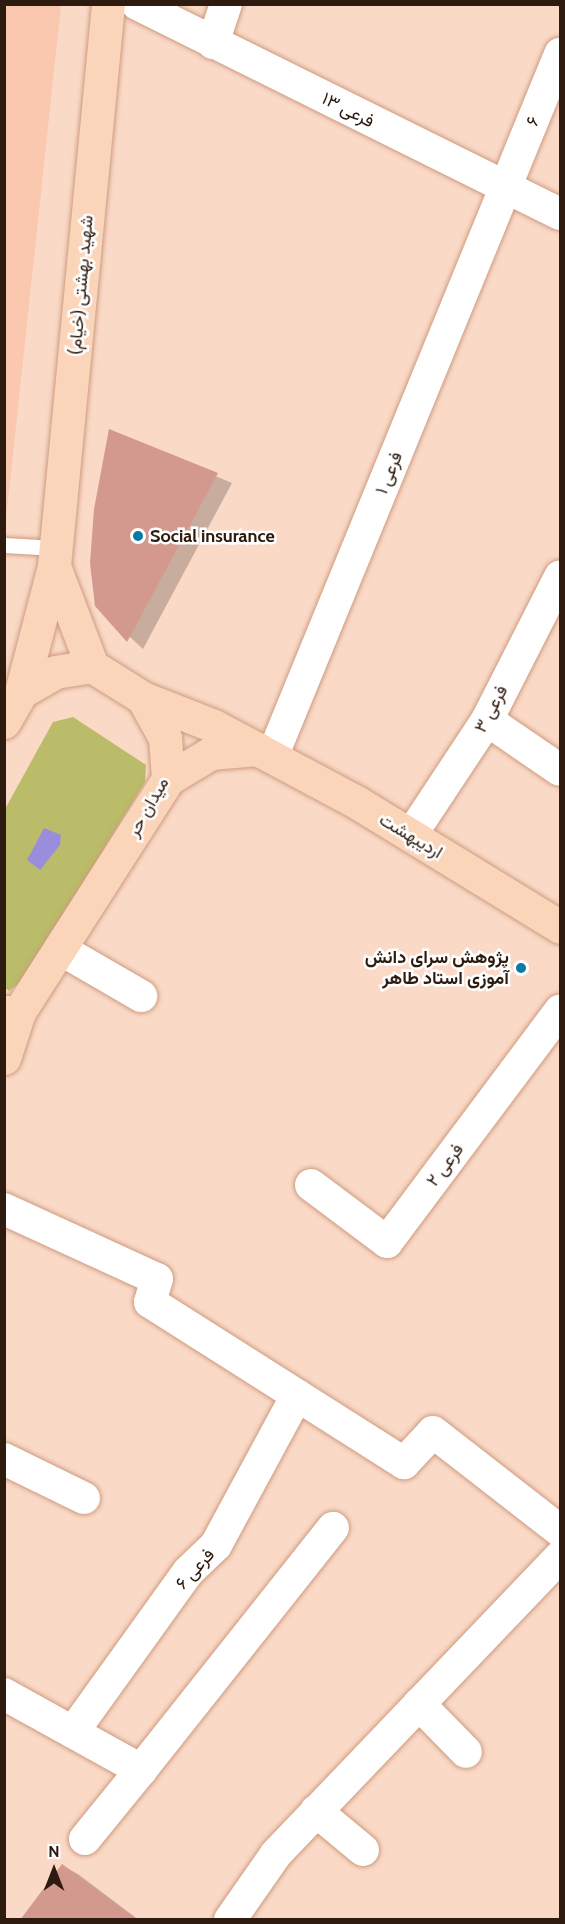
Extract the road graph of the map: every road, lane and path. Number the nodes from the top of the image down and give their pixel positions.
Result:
1 (108, 4) edge
2 (137, 4) edge
3 (226, 4) edge
4 (213, 43) junction
5 (561, 54) edge
6 (505, 189) junction
7 (561, 214) edge
8 (4, 545) edge
9 (55, 557) junction
10 (561, 577) edge
11 (92, 666) junction
12 (21, 692) junction
13 (143, 698) junction
14 (487, 720) junction
15 (4, 722) edge
16 (265, 753) junction
17 (561, 770) edge
18 (168, 778) junction
19 (411, 835) junction
20 (561, 927) edge
21 (60, 949) junction
22 (141, 996) dead end
23 (561, 1011) edge
24 (12, 1012) edge
25 (4, 1058) edge
26 (311, 1185) dead end
27 (4, 1209) edge
28 (297, 1395) junction
29 (4, 1459) edge
30 (84, 1498) dead end
31 (333, 1528) dead end
32 (561, 1531) edge
33 (561, 1557) edge
34 (4, 1694) edge
35 (419, 1704) junction
36 (73, 1732) junction
37 (466, 1752) dead end
38 (141, 1770) junction
39 (316, 1811) junction
40 (85, 1839) dead end
41 (363, 1850) dead end
42 (230, 1920) edge

1 - 9 main road, شهید بهشتی (خیام)
2 - 4 street, فرعی ۱۳
3 - 4 street
4 - 6 street, فرعی ۱۳
5 - 6 street, ۶
6 - 7 street, فرعی ۱۳
6 - 16 street, فرعی ۱
8 - 9 lane
9 - 11 main road, شهید بهشتی (خیام)
9 - 12 main road, شهید بهشتی (خیام)
10 - 14 street, فرعی ۳
11 - 12 main road
11 - 13 main road, میدان حر
12 - 15 main road
13 - 16 main road, اردیبهشت
13 - 18 main road, میدان حر
14 - 17 street
14 - 19 street, فرعی ۳
16 - 18 main road
16 - 19 main road, اردیبهشت
18 - 21 main road, میدان حر
19 - 20 main road, اردیبهشت
21 - 22 street
21 - 24 main road, میدان حر
23 - 26 street, فرعی ۲
24 - 25 main road, میدان حر
27 - 28 street
28 - 32 street
28 - 36 street, فرعی ۶
29 - 30 street
31 - 38 street
33 - 35 street
34 - 36 street
35 - 37 street
35 - 39 street
36 - 38 street
38 - 40 street
39 - 41 street
39 - 42 street

